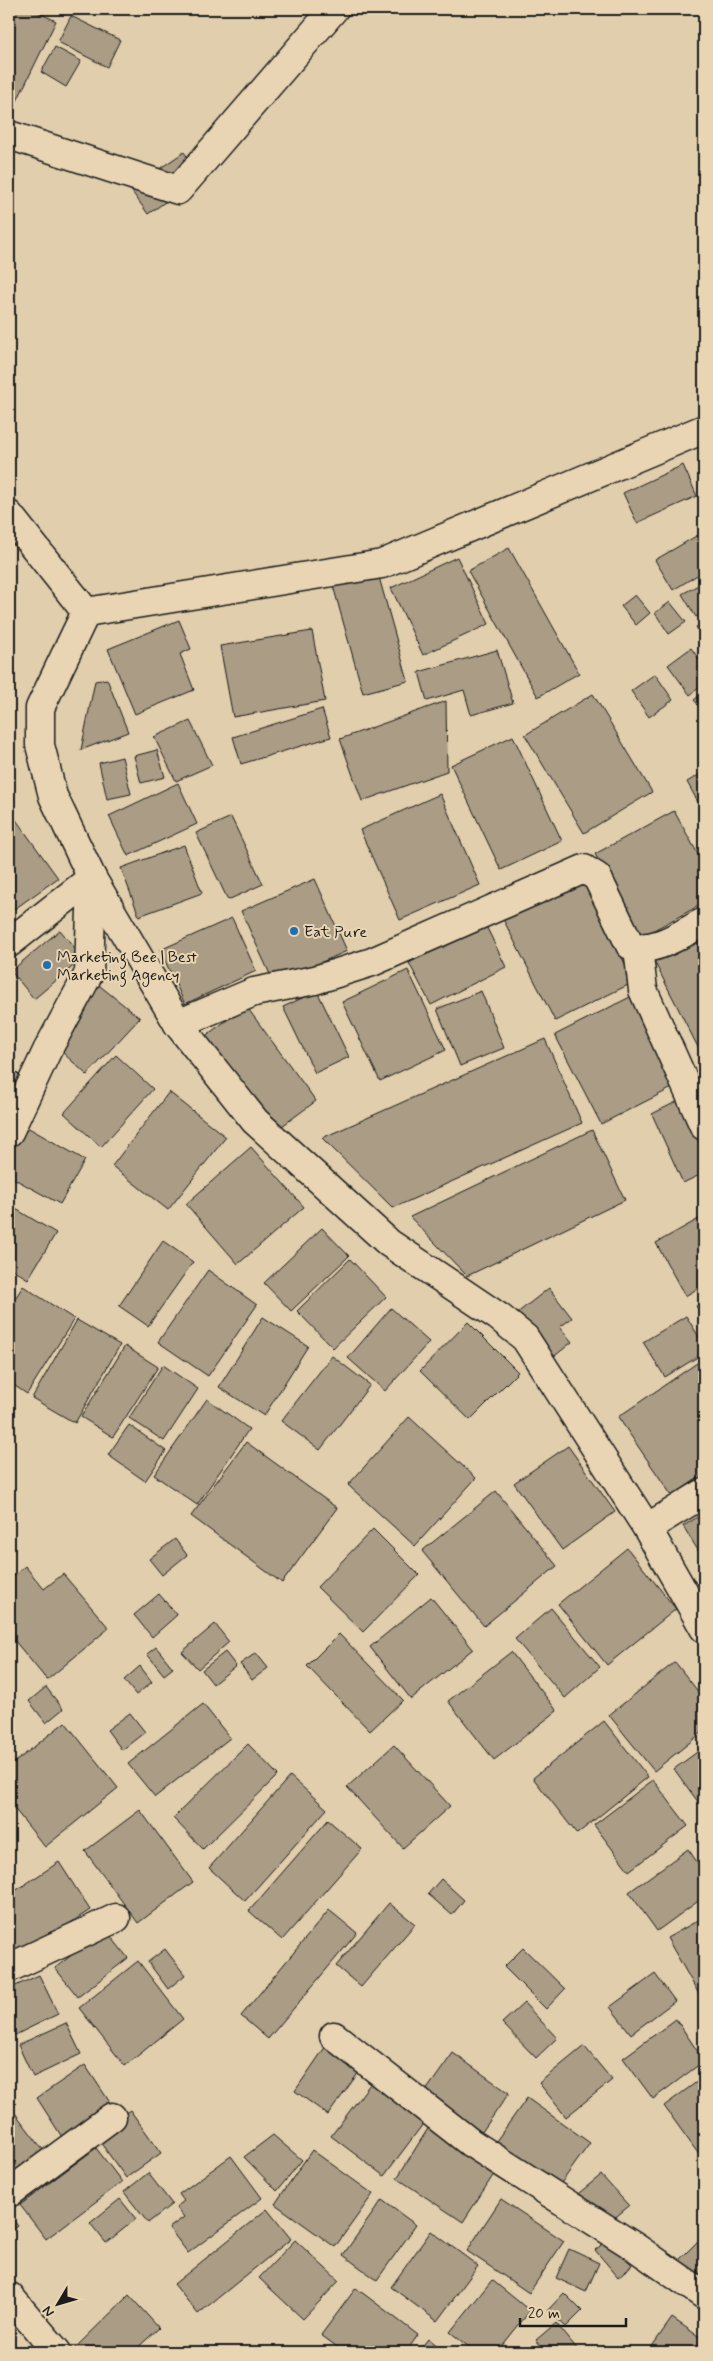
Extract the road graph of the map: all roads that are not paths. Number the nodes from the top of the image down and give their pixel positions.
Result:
1 (334, 9) edge
2 (9, 136) edge
3 (704, 429) edge
4 (9, 516) edge
5 (86, 612) junction
6 (92, 878) junction
7 (704, 922) edge
8 (9, 943) edge
9 (638, 948) junction
10 (178, 1024) junction
11 (704, 1126) edge
12 (9, 1132) edge
13 (704, 1493) edge
14 (647, 1528) junction
15 (704, 1628) edge
16 (116, 1918) dead end
17 (9, 1968) edge
18 (334, 2036) dead end
19 (112, 2117) dead end
20 (9, 2193) edge
21 (704, 2295) edge
22 (9, 2297) edge
23 (57, 2352) edge

1 - 2 street
3 - 5 street
4 - 5 street
5 - 6 street
6 - 8 street
6 - 10 street
6 - 12 street
7 - 9 street
9 - 10 street
9 - 11 street
10 - 14 street
13 - 14 street
14 - 15 street
16 - 17 street
18 - 21 street
19 - 20 street
22 - 23 street

